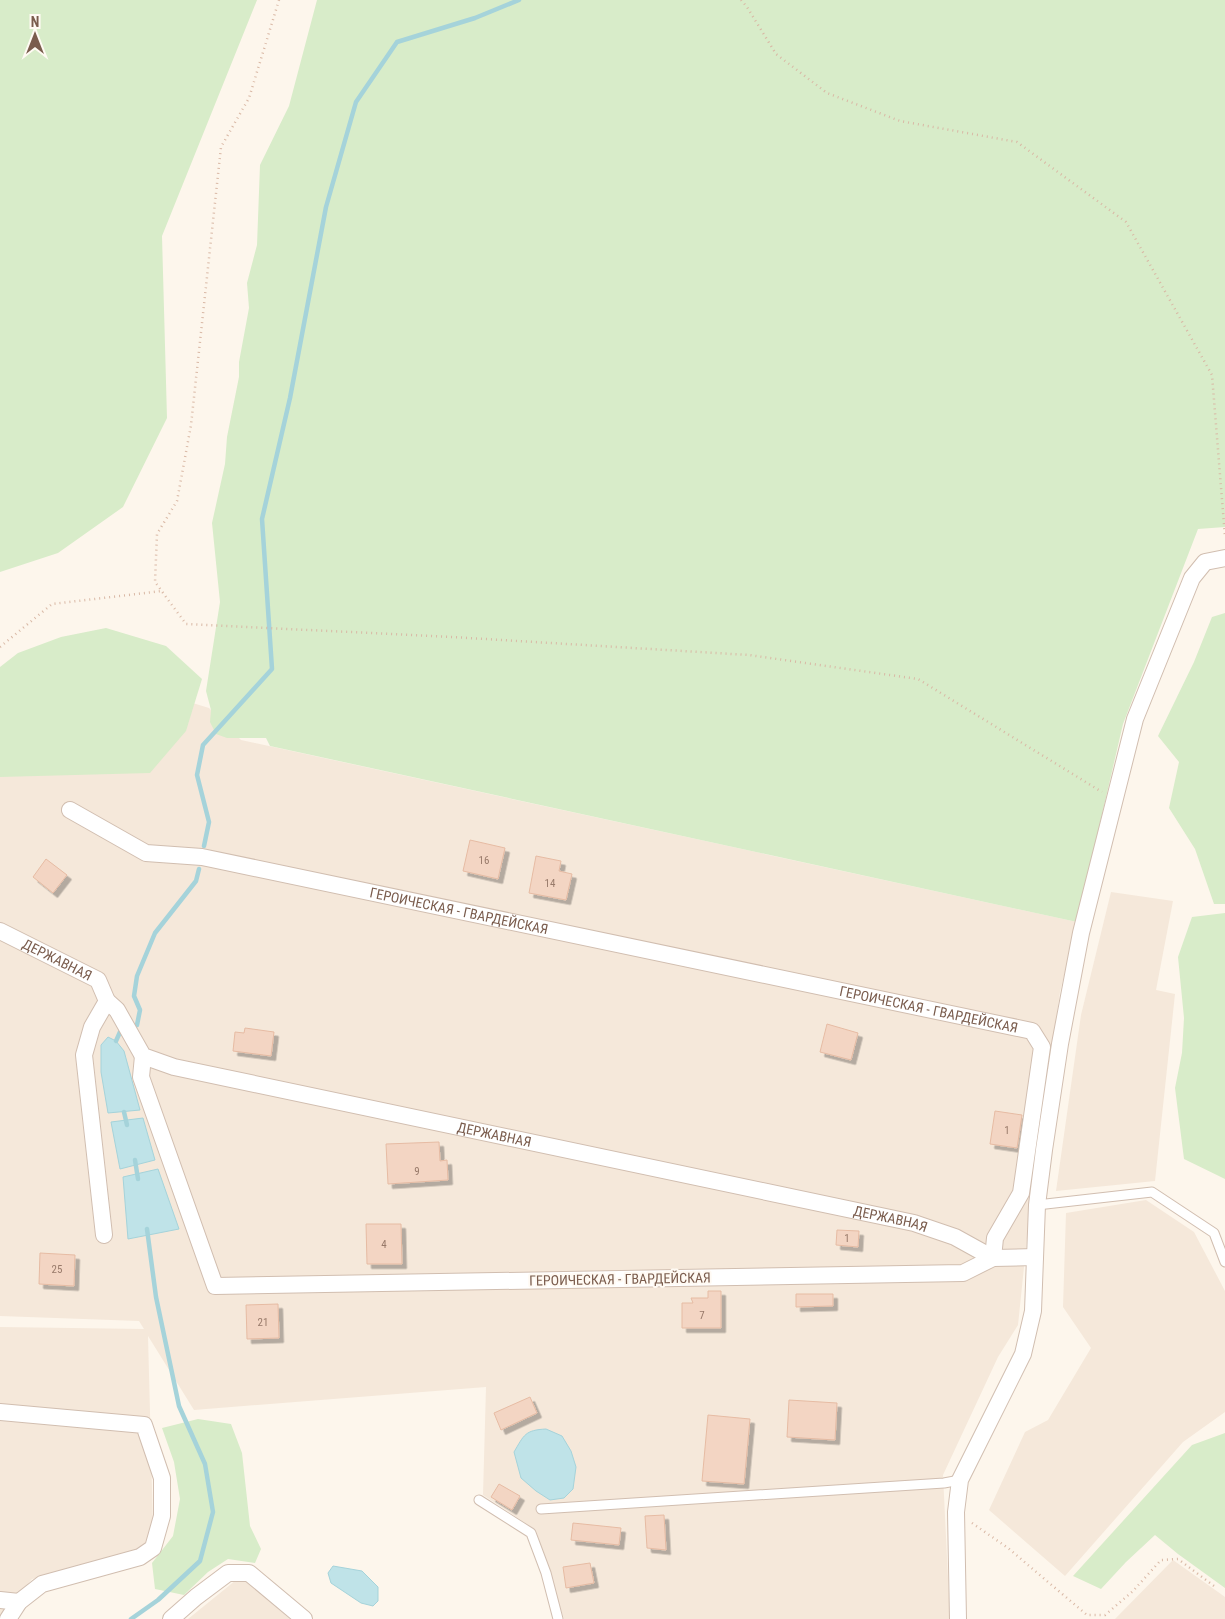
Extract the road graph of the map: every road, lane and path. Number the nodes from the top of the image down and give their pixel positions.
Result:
1 (279, 0) edge
2 (741, 0) edge
3 (1224, 519) edge
4 (1225, 538) edge
5 (1225, 558) edge
6 (162, 591) junction
7 (0, 647) edge
8 (1115, 800) junction
9 (70, 810) dead end
10 (0, 931) edge
11 (107, 1001) junction
12 (143, 1056) junction
13 (1037, 1205) junction
14 (104, 1235) dead end
15 (1035, 1257) junction
16 (993, 1258) junction
17 (1225, 1262) edge
18 (0, 1412) edge
19 (960, 1480) junction
20 (479, 1500) dead end
21 (540, 1509) dead end
22 (956, 1512) junction
23 (1214, 1586) dead end
24 (196, 1596) junction
25 (0, 1600) edge
26 (19, 1602) junction
27 (8, 1619) edge
28 (171, 1619) edge
29 (192, 1619) edge
30 (304, 1619) edge
31 (558, 1619) edge
32 (958, 1619) edge

1 - 6 path
2 - 3 path
3 - 4 path
5 - 8 street
6 - 7 path
6 - 8 path
8 - 13 street
9 - 16 street, ГЕРОИЧЕСКАЯ - ГВАРДЕЙСКАЯ
10 - 11 street, ДЕРЖАВНАЯ
11 - 12 street, ДЕРЖАВНАЯ
11 - 14 street
12 - 16 street, ДЕРЖАВНАЯ
12 - 16 street, ГЕРОИЧЕСКАЯ - ГВАРДЕЙСКАЯ
13 - 15 street
13 - 17 lane
15 - 16 street
15 - 19 street
18 - 26 street
19 - 21 lane
19 - 22 street
20 - 31 lane
22 - 23 path
22 - 32 street
24 - 28 street
24 - 29 street
24 - 30 street
25 - 26 street
26 - 27 street

